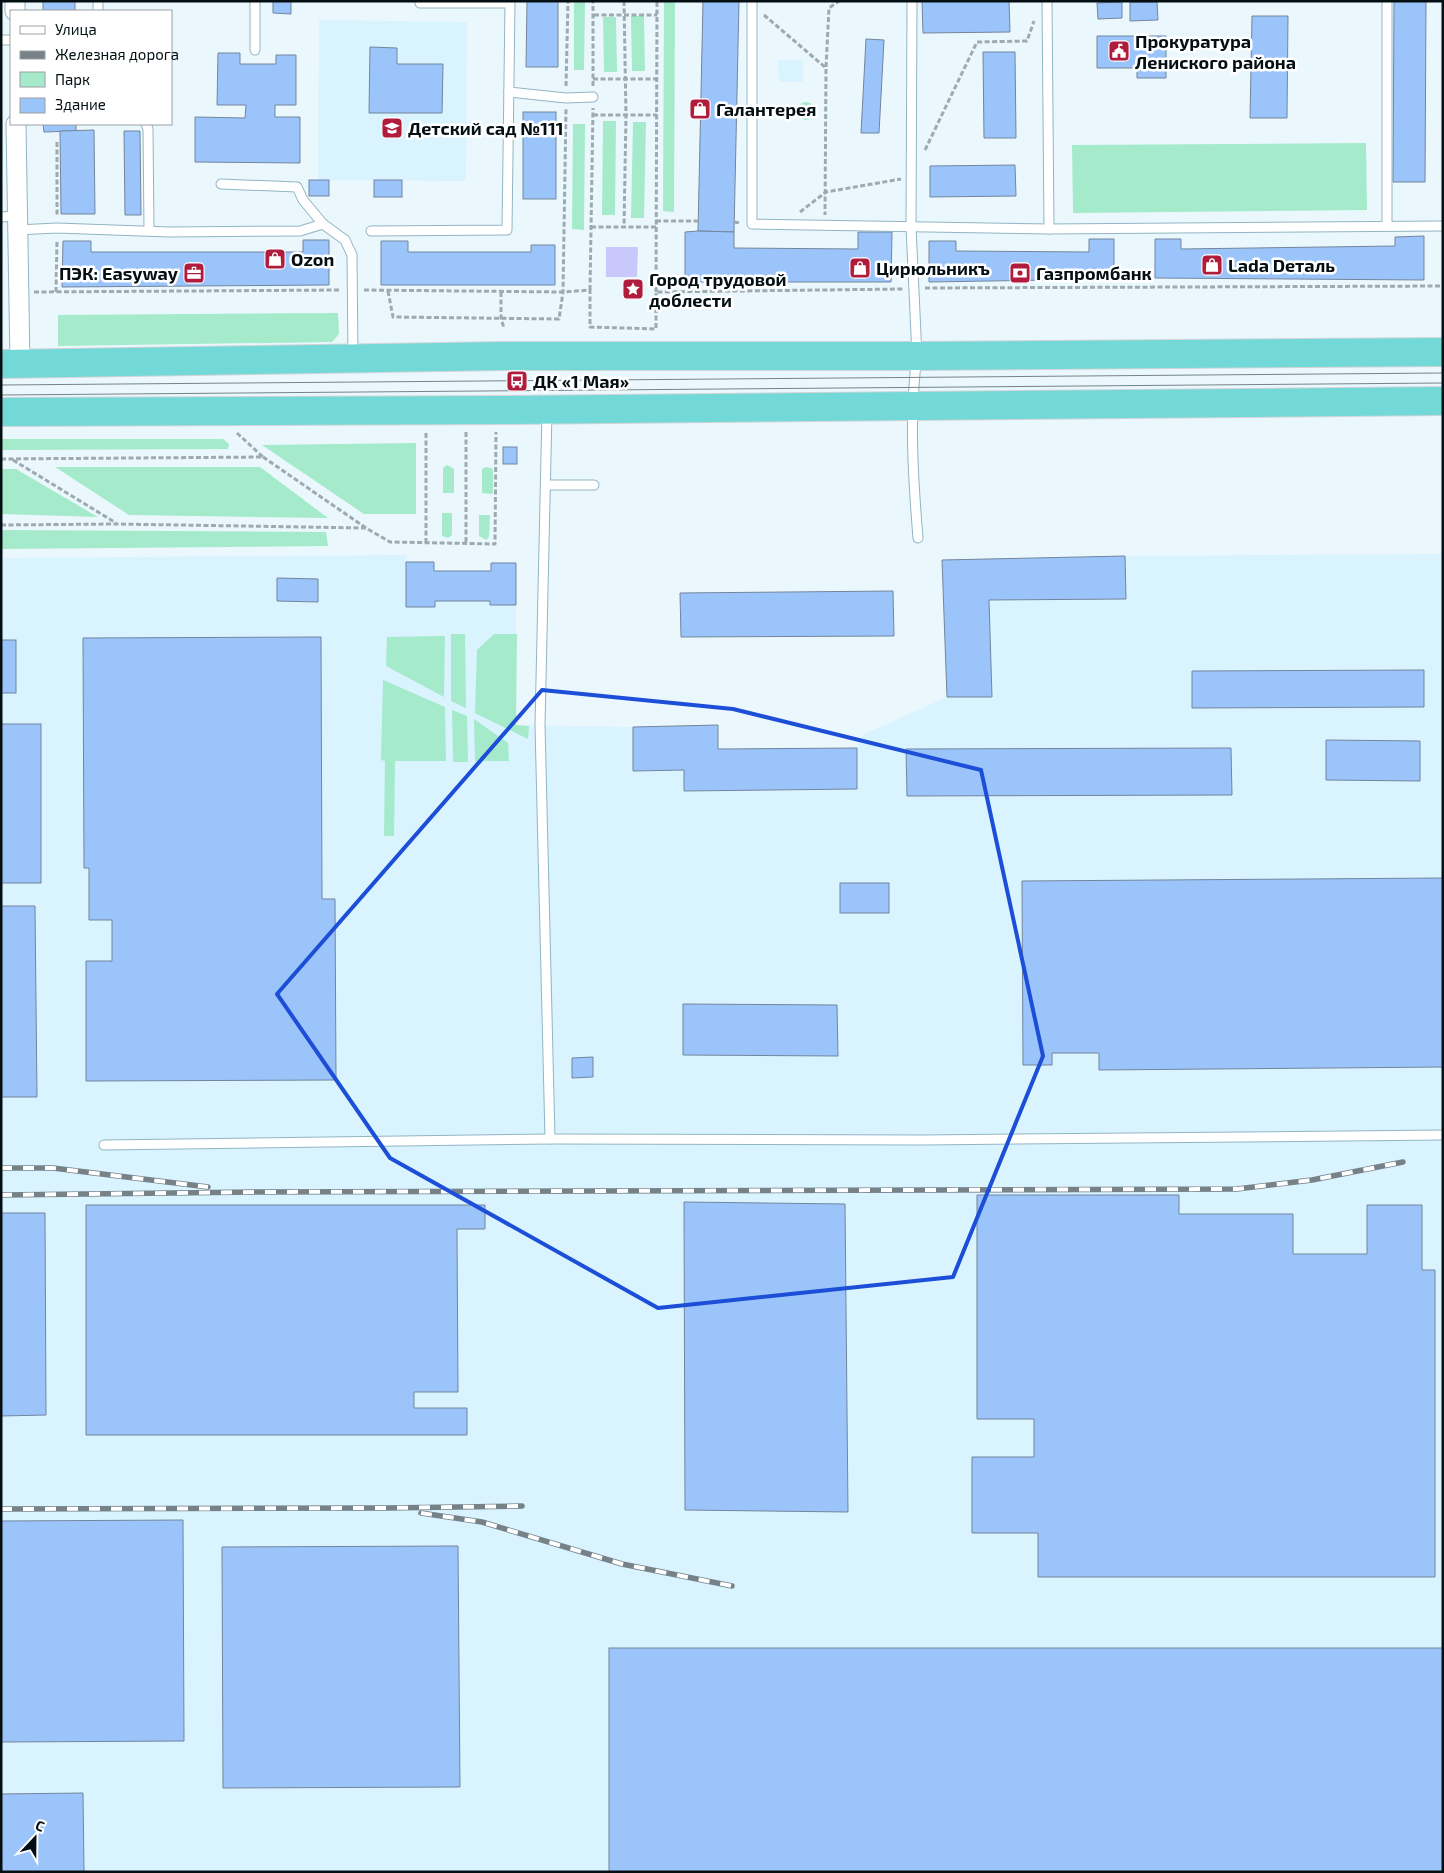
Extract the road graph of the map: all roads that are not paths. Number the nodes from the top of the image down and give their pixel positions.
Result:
1 (255, 1) edge
2 (420, 1) edge
3 (912, 1) edge
4 (1047, 1) edge
5 (1387, 1) edge
6 (752, 3) edge
7 (255, 50) dead end
8 (509, 92) junction
9 (593, 97) road end
10 (16, 125) edge
11 (146, 125) edge
12 (221, 184) dead end
13 (11, 221) edge
14 (323, 224) junction
15 (1387, 226) junction
16 (1443, 226) edge
17 (911, 228) junction
18 (1049, 229) junction
19 (149, 230) junction
20 (371, 231) dead end
21 (1443, 352) edge
22 (917, 356) junction
23 (354, 358) junction
24 (11, 364) edge
25 (1443, 401) edge
26 (914, 406) junction
27 (547, 409) junction
28 (1, 412) edge
29 (546, 485) junction
30 (594, 485) dead end
31 (918, 538) dead end
32 (1443, 1135) edge
33 (550, 1139) junction
34 (104, 1145) dead end

1 - 7 lane
2 - 8 lane
3 - 17 lane
4 - 18 lane
5 - 15 lane
6 - 17 lane
8 - 9 lane
8 - 20 lane
10 - 13 street
11 - 19 lane
12 - 14 lane
13 - 19 lane
13 - 24 street
14 - 19 lane
14 - 23 lane
15 - 16 lane
15 - 18 lane
17 - 18 lane
17 - 22 lane
21 - 22 highway
22 - 23 highway
22 - 26 lane
23 - 24 highway
25 - 26 highway
26 - 27 highway
26 - 31 lane
27 - 28 highway
27 - 29 lane
29 - 30 lane
29 - 33 lane
32 - 33 lane
33 - 34 lane

